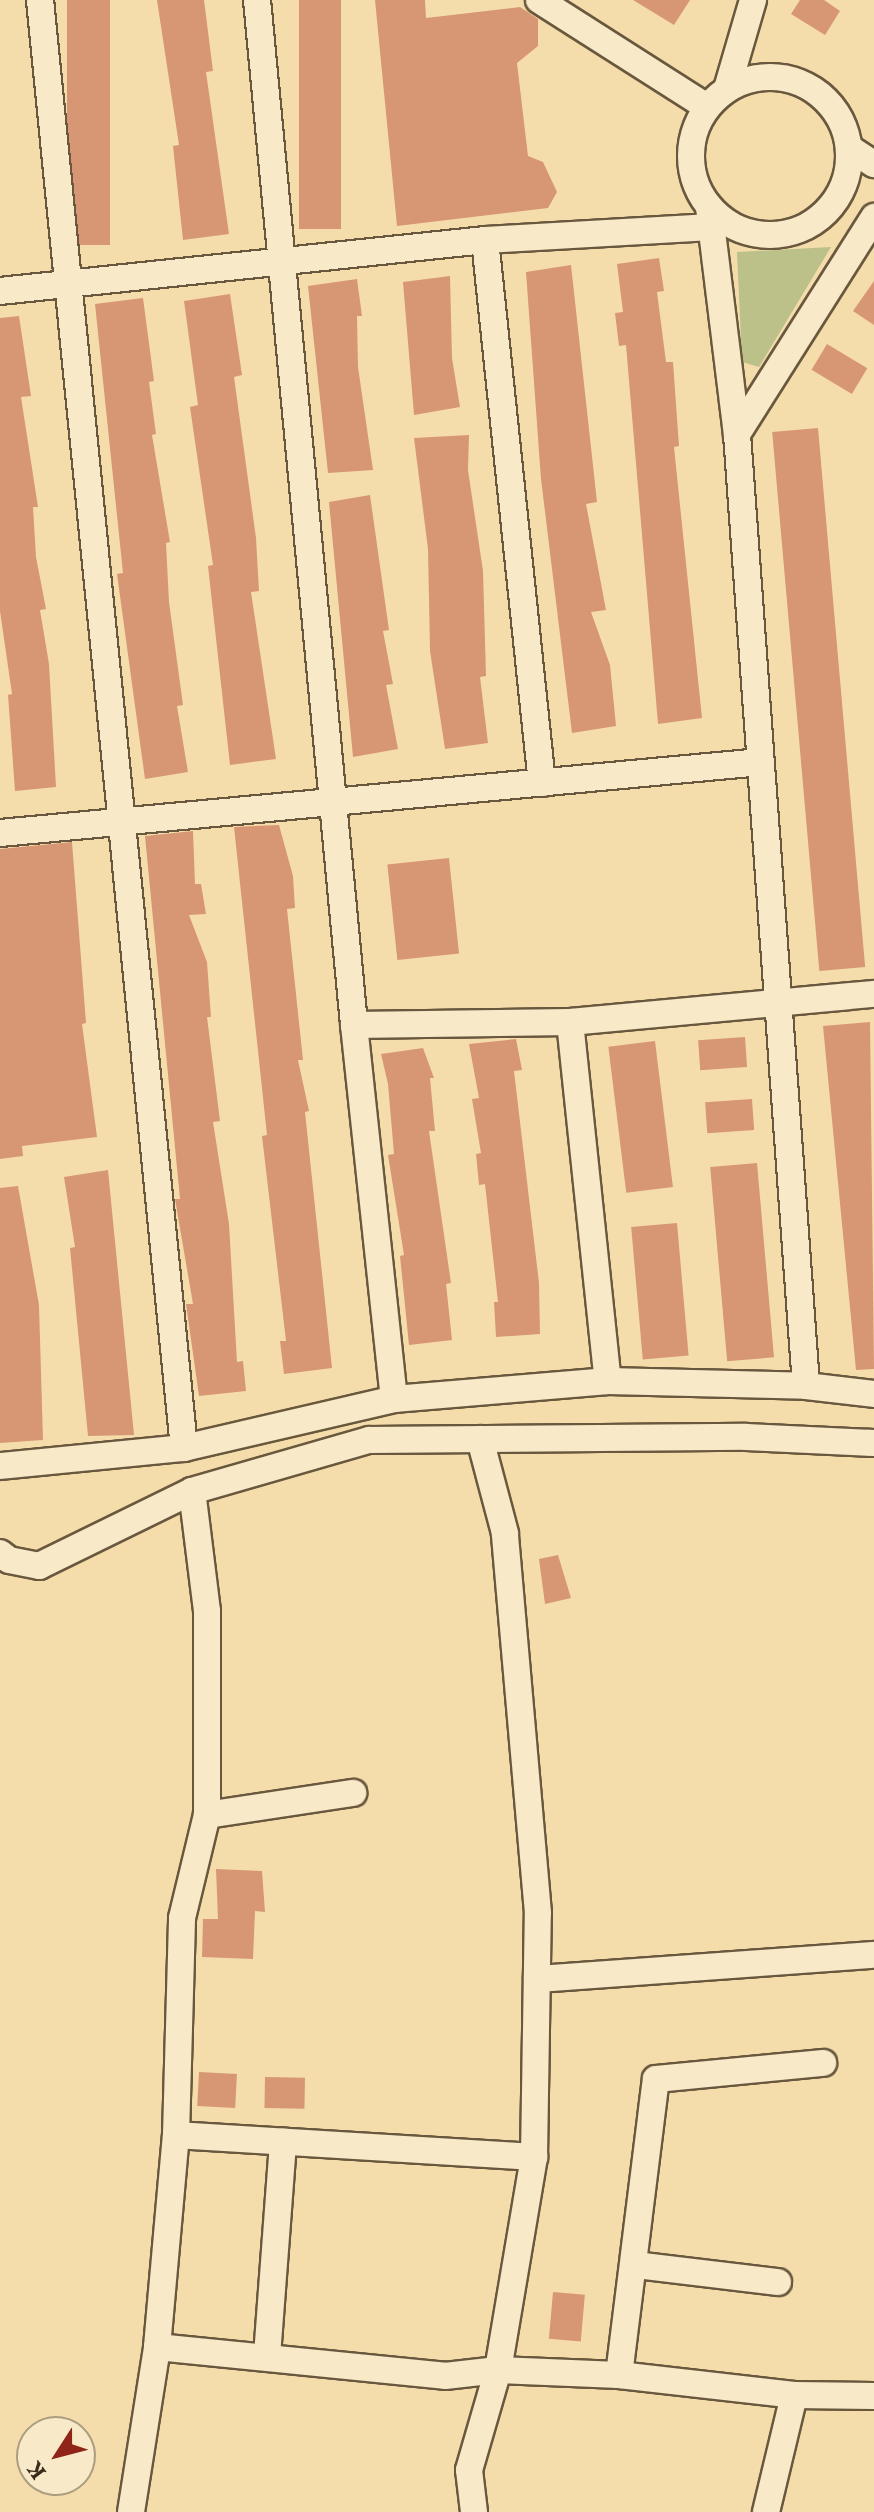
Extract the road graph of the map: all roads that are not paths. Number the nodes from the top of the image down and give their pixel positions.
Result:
1 (40, 0) edge
2 (257, 0) edge
3 (539, 0) edge
4 (753, 0) edge
5 (727, 89) junction
6 (707, 107) junction
7 (849, 148) junction
8 (874, 164) edge
9 (828, 210) junction
10 (710, 217) junction
11 (871, 230) edge
12 (485, 240) junction
13 (282, 261) junction
14 (68, 284) junction
15 (0, 291) edge
16 (737, 434) junction
17 (761, 762) junction
18 (542, 783) junction
19 (336, 801) junction
20 (121, 822) junction
21 (0, 833) edge
22 (874, 994) edge
23 (778, 1003) junction
24 (570, 1022) junction
25 (354, 1025) junction
26 (608, 1381) junction
27 (806, 1386) junction
28 (874, 1394) edge
29 (394, 1399) junction
30 (480, 1439) junction
31 (874, 1443) edge
32 (184, 1448) junction
33 (0, 1466) edge
34 (192, 1491) junction
35 (0, 1553) edge
36 (353, 1793) dead end
37 (207, 1815) junction
38 (874, 1955) edge
39 (537, 1979) junction
40 (823, 2063) dead end
41 (176, 2135) junction
42 (283, 2142) junction
43 (534, 2157) junction
44 (635, 2265) junction
45 (778, 2282) dead end
46 (157, 2347) junction
47 (267, 2356) junction
48 (498, 2370) junction
49 (619, 2375) junction
50 (794, 2395) junction
51 (874, 2396) edge
52 (131, 2512) edge
53 (474, 2512) edge
54 (766, 2512) edge

1 - 14 street
2 - 13 street
3 - 6 street
4 - 5 street
5 - 6 street
5 - 7 street
6 - 10 street
7 - 8 street
7 - 9 street
9 - 10 street
9 - 11 street
10 - 12 street
10 - 16 street
11 - 16 street
12 - 13 street
12 - 18 street
13 - 14 street
13 - 19 street
14 - 15 street
14 - 20 street
16 - 17 street
17 - 18 street
17 - 23 street
18 - 19 street
19 - 20 street
19 - 25 street
20 - 21 street
20 - 32 street
22 - 23 street
23 - 24 street
23 - 27 street
24 - 25 street
24 - 26 street
25 - 29 street
26 - 27 street
26 - 29 street
27 - 28 street
29 - 32 street
30 - 31 street
30 - 34 street
30 - 39 street
32 - 33 street
34 - 35 street
34 - 37 street
36 - 37 street
37 - 41 street
38 - 39 street
39 - 43 street
40 - 44 street
41 - 42 street
41 - 46 street
42 - 43 street
42 - 47 street
43 - 48 street
44 - 45 street
44 - 49 street
46 - 47 street
46 - 52 street
47 - 48 street
48 - 49 street
48 - 53 street
49 - 50 street
50 - 51 street
50 - 54 street

